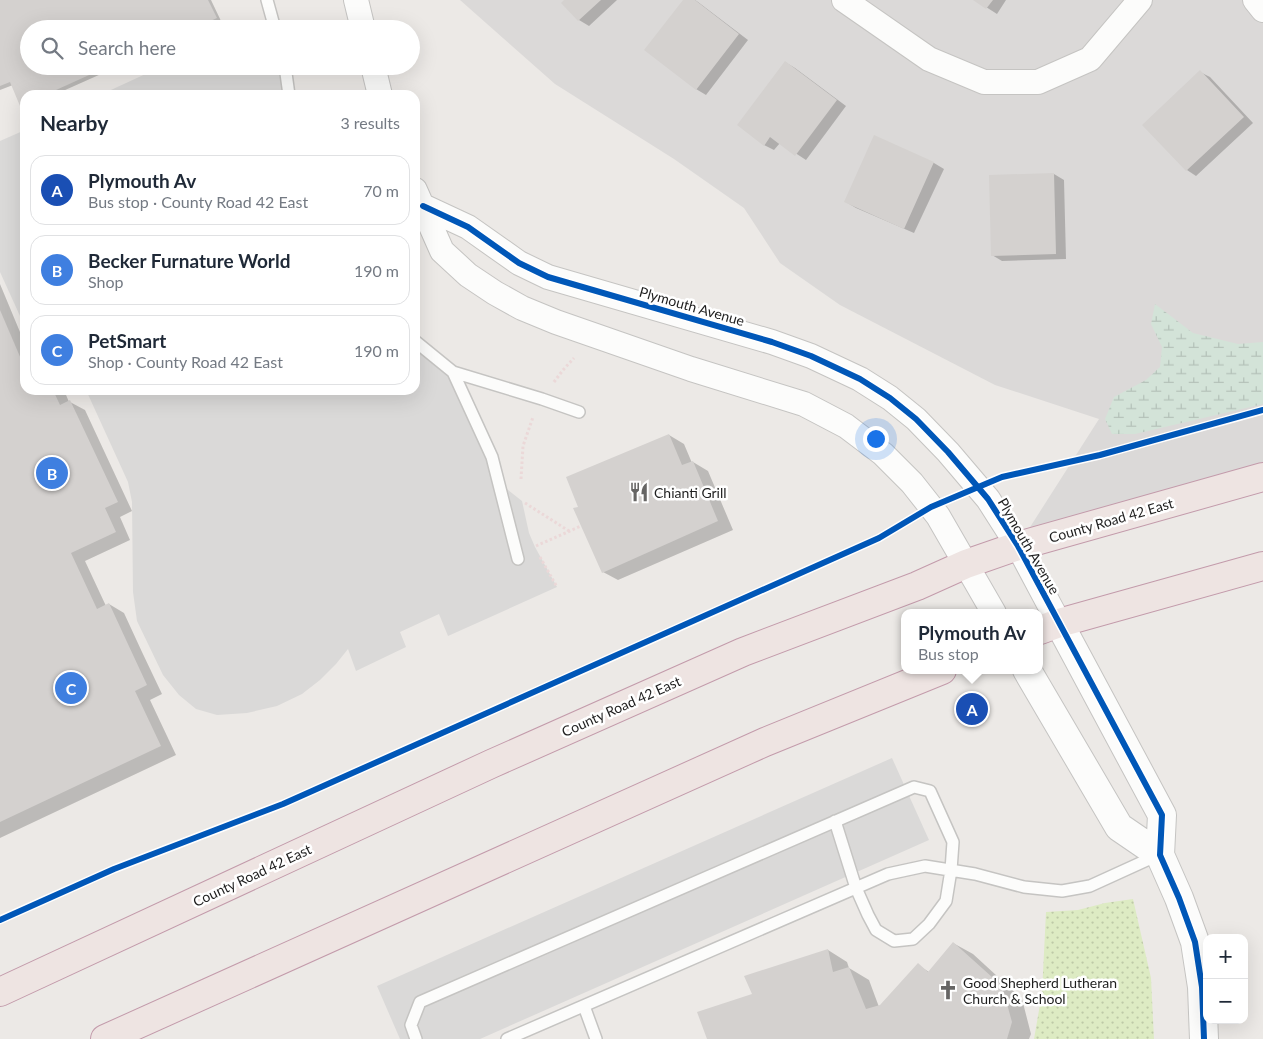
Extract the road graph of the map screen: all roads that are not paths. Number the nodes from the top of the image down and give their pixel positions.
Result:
1 (268, 0) edge
2 (356, 0) edge
3 (844, 0) edge
4 (1140, 0) edge
5 (1255, 0) edge
6 (1263, 10) edge
7 (273, 20) edge
8 (361, 20) edge
9 (287, 75) edge
10 (375, 75) edge
11 (289, 90) edge
12 (379, 90) edge
13 (420, 204) edge
14 (420, 207) edge
15 (420, 345) edge
16 (453, 372) junction
17 (579, 412) dead end
18 (1263, 477) edge
19 (1018, 546) junction
20 (518, 560) road end
21 (966, 564) junction
22 (1263, 566) edge
23 (992, 609) edge
24 (1042, 609) edge
25 (1043, 611) edge
26 (1049, 626) edge
27 (932, 674) edge
28 (1029, 674) edge
29 (835, 821) junction
30 (1160, 855) junction
31 (951, 870) junction
32 (856, 888) junction
33 (0, 992) edge
34 (584, 1006) junction
35 (530, 1035) edge
36 (104, 1039) edge
37 (416, 1039) edge
38 (507, 1039) edge
39 (596, 1039) edge
40 (1204, 1039) edge

1 - 7 lane
2 - 8 street
3 - 4 street
5 - 6 street
9 - 11 lane
10 - 12 street
13 - 19 street, Plymouth Avenue
14 - 21 street, Plymouth Avenue
15 - 16 lane
16 - 17 lane
16 - 20 lane
18 - 19 highway, County Road 42 East
19 - 21 highway, County Road 42 East
19 - 24 street, Plymouth Avenue
21 - 23 street, Plymouth Avenue
21 - 33 highway, County Road 42 East
22 - 26 highway
25 - 26 street, Plymouth Avenue
26 - 30 street, Plymouth Avenue
27 - 36 highway
28 - 30 street
29 - 31 lane
29 - 32 lane
29 - 37 lane
30 - 31 lane
30 - 40 street, Plymouth Avenue
31 - 32 lane
31 - 32 lane
32 - 34 lane
34 - 35 lane
34 - 39 lane
35 - 38 lane

